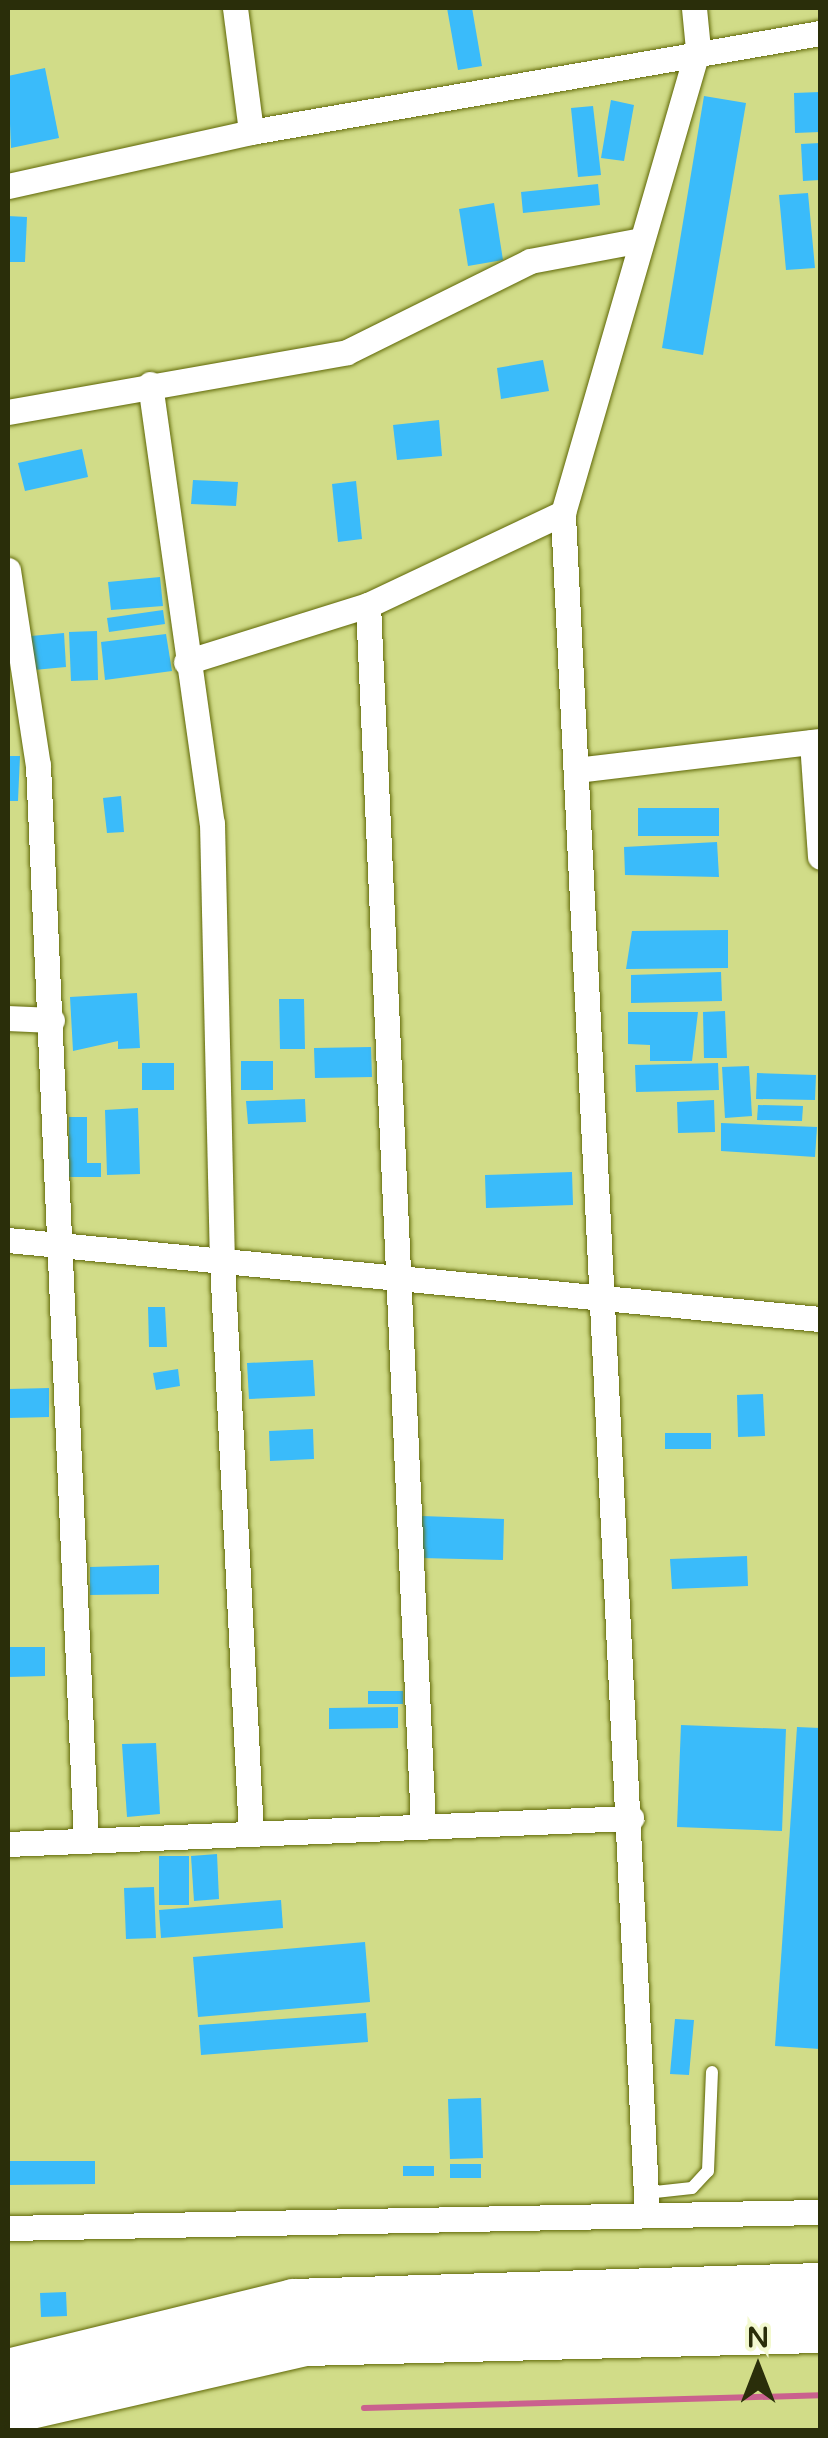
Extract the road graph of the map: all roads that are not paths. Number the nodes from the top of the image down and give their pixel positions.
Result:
1 (235, 8) edge
2 (694, 8) edge
3 (820, 34) edge
4 (698, 49) junction
5 (251, 132) junction
6 (8, 186) edge
7 (641, 240) junction
8 (150, 384) junction
9 (8, 412) edge
10 (563, 513) junction
11 (8, 570) edge
12 (368, 606) junction
13 (186, 662) junction
14 (816, 741) edge
15 (576, 770) junction
16 (820, 856) edge
17 (8, 1018) edge
18 (52, 1020) junction
19 (8, 1240) edge
20 (57, 1245) junction
21 (222, 1262) junction
22 (393, 1284) junction
23 (608, 1300) junction
24 (820, 1319) edge
25 (631, 1818) junction
26 (423, 1826) junction
27 (251, 1834) junction
28 (86, 1841) junction
29 (8, 1844) edge
30 (712, 2072) dead end
31 (647, 2204) junction
32 (820, 2212) edge
33 (8, 2228) edge
34 (820, 2285) edge
35 (820, 2330) edge
36 (8, 2371) edge
37 (8, 2411) edge

1 - 5 street
2 - 4 street
3 - 4 street
4 - 5 street
4 - 7 street
5 - 6 street
7 - 8 street
7 - 10 street
8 - 9 street
8 - 13 street
10 - 12 street
10 - 15 street
11 - 18 street
12 - 13 street
12 - 22 street
13 - 21 street
14 - 15 street
14 - 16 street
15 - 23 street
17 - 18 street
18 - 20 street
19 - 20 street
20 - 21 street
20 - 28 street
21 - 22 street
21 - 27 street
22 - 23 street
22 - 26 street
23 - 24 street
23 - 25 street
25 - 26 street
25 - 31 street
26 - 27 street
27 - 28 street
28 - 29 street
30 - 31 lane
31 - 32 street
31 - 33 street
34 - 36 highway
35 - 37 highway

